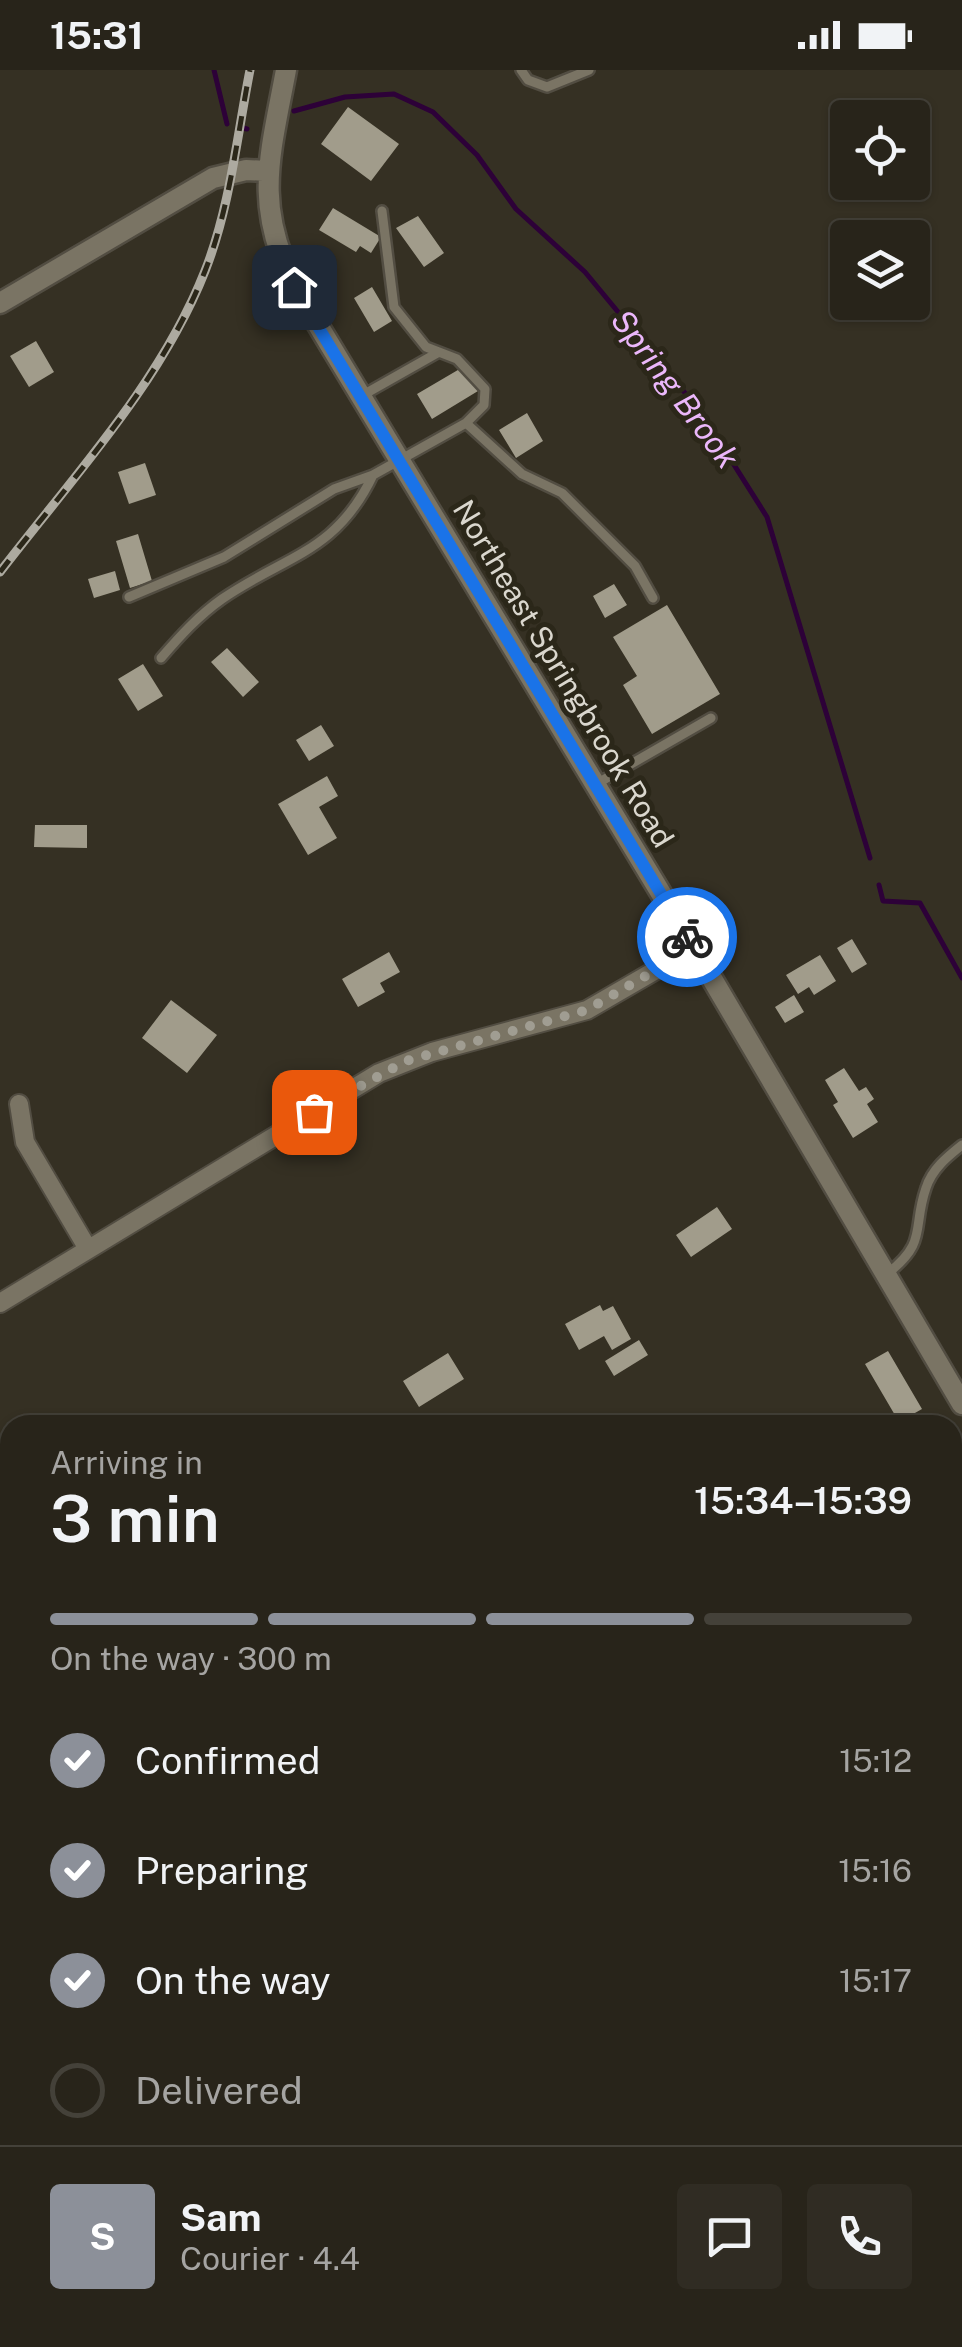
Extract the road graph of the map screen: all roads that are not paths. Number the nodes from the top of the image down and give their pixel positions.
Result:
1 (286, 70) edge
2 (520, 70) edge
3 (590, 70) edge
4 (268, 171) junction
5 (382, 211) dead end
6 (0, 303) edge
7 (440, 352) junction
8 (360, 396) junction
9 (466, 422) junction
10 (400, 461) junction
11 (372, 475) junction
12 (129, 597) dead end
13 (653, 598) dead end
14 (162, 658) dead end
15 (711, 718) dead end
16 (596, 785) junction
17 (694, 948) junction
18 (19, 1104) dead end
19 (962, 1145) edge
20 (88, 1249) junction
21 (886, 1274) junction
22 (0, 1303) edge
23 (962, 1404) edge

1 - 4 street, Northeast Springbrook Road
2 - 3 lane
4 - 6 street
4 - 8 street, Northeast Springbrook Road
5 - 7 lane
7 - 8 lane
7 - 9 lane
8 - 10 street, Northeast Springbrook Road
9 - 10 lane
9 - 13 lane
10 - 11 lane
10 - 16 street, Northeast Springbrook Road
11 - 12 lane
11 - 14 lane
15 - 16 lane
16 - 17 street, Northeast Springbrook Road
17 - 20 street
17 - 21 street, Northeast Springbrook Road
18 - 20 street
19 - 21 lane
20 - 22 street
21 - 23 street, Northeast Springbrook Road

